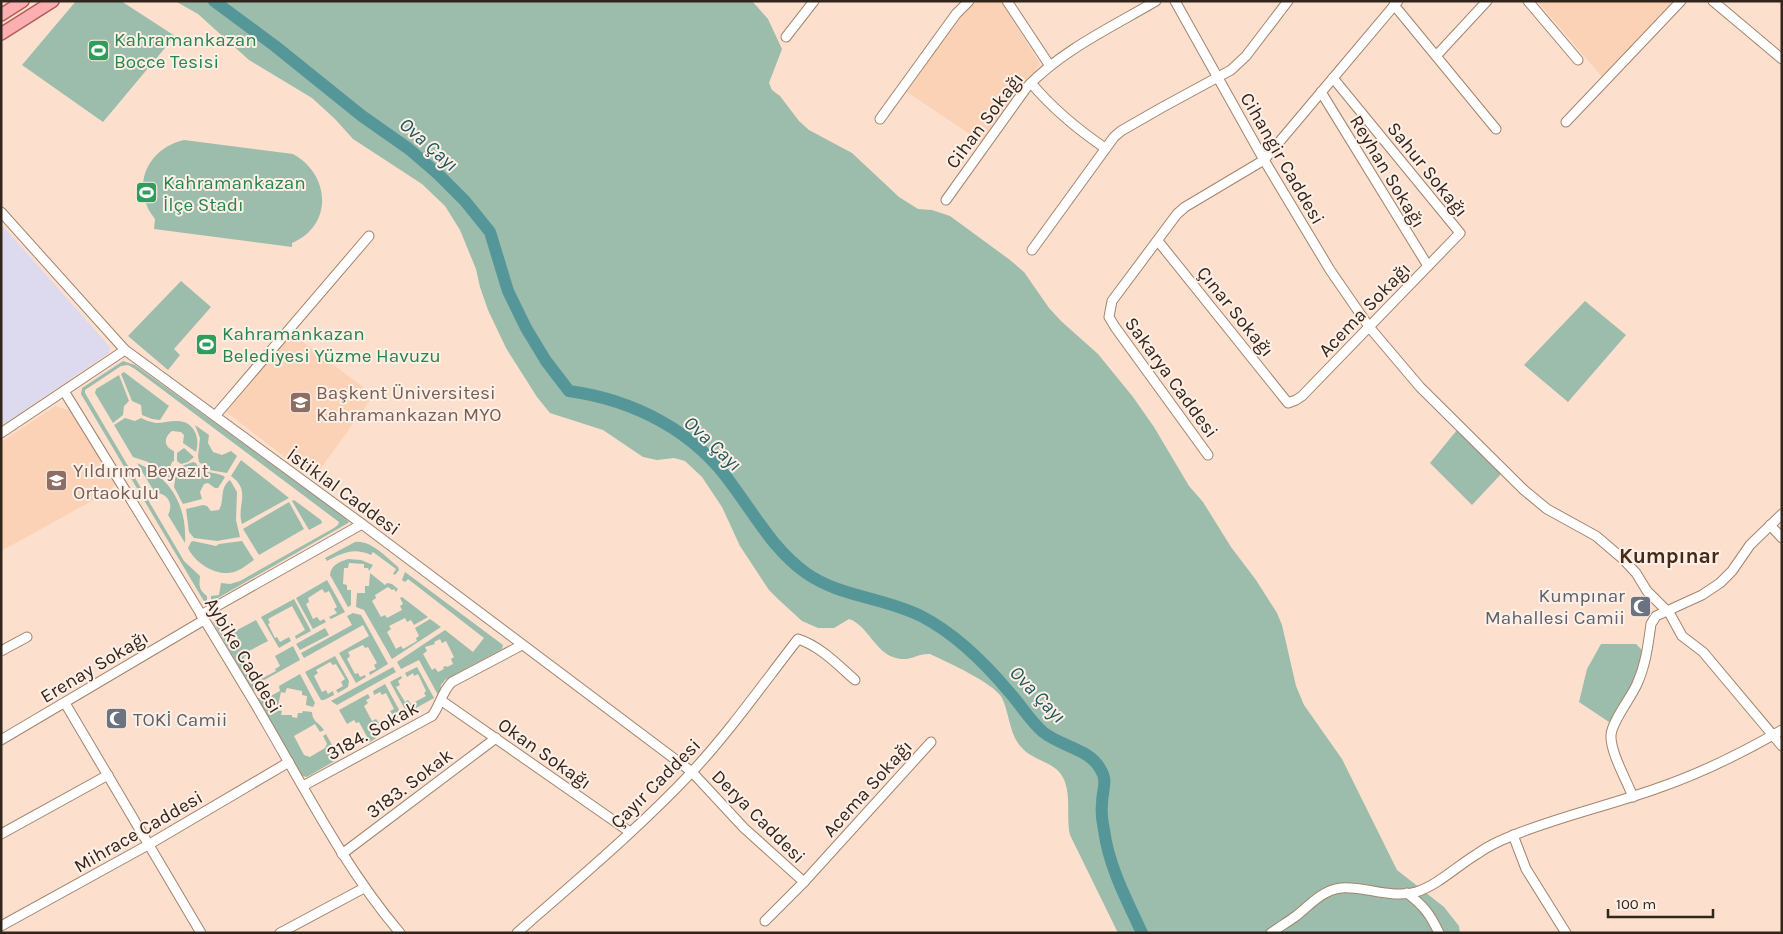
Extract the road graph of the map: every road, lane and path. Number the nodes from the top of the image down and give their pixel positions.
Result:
1 (23, 1) edge
2 (53, 1) edge
3 (814, 1) edge
4 (969, 1) edge
5 (1007, 1) edge
6 (1156, 1) edge
7 (1175, 1) edge
8 (1288, 1) edge
9 (1487, 1) edge
10 (1528, 1) edge
11 (1681, 1) edge
12 (1712, 1) edge
13 (1396, 3) edge
14 (1, 15) edge
15 (1, 34) edge
16 (786, 37) dead end
17 (1436, 56) junction
18 (1782, 59) edge
19 (1578, 60) dead end
20 (1050, 66) junction
21 (1218, 78) junction
22 (1333, 78) junction
23 (1031, 83) junction
24 (1321, 92) junction
25 (880, 119) dead end
26 (1566, 122) dead end
27 (1496, 129) dead end
28 (1105, 148) junction
29 (1264, 160) junction
30 (946, 200) dead end
31 (1, 212) edge
32 (1460, 233) joint
33 (369, 236) dead end
34 (1158, 240) junction
35 (1032, 250) dead end
36 (1428, 266) junction
37 (1370, 328) junction
38 (125, 350) junction
39 (64, 392) junction
40 (1288, 403) joint
41 (215, 416) junction
42 (1, 433) edge
43 (1208, 455) dead end
44 (1782, 514) edge
45 (362, 524) junction
46 (1770, 525) junction
47 (1782, 538) edge
48 (1667, 610) junction
49 (202, 618) junction
50 (27, 637) dead end
51 (522, 645) junction
52 (1, 652) edge
53 (855, 680) dead end
54 (442, 701) junction
55 (65, 703) junction
56 (1782, 730) edge
57 (1773, 735) junction
58 (496, 738) junction
59 (1, 740) edge
60 (931, 742) dead end
61 (1782, 746) edge
62 (289, 762) junction
63 (692, 772) junction
64 (108, 775) junction
65 (303, 786) junction
66 (1633, 797) junction
67 (630, 832) junction
68 (1, 834) edge
69 (1514, 835) junction
70 (148, 845) junction
71 (342, 854) junction
72 (804, 882) junction
73 (364, 888) junction
74 (1407, 893) junction
75 (765, 921) dead end
76 (1, 926) edge
77 (201, 933) edge
78 (280, 933) edge
79 (400, 933) edge
80 (517, 933) edge
81 (1271, 933) edge
82 (1439, 933) edge
83 (1566, 933) edge

1 - 14 main road
2 - 15 main road
3 - 16 street
4 - 25 street
5 - 20 street
6 - 20 street, Cihan Sokağı
7 - 21 street, Cihangir Caddesi
8 - 21 street
9 - 17 street
10 - 19 street
11 - 26 street
12 - 18 street
13 - 17 street
13 - 22 street
17 - 27 street
20 - 23 street, Cihan Sokağı
21 - 28 street
21 - 29 street, Cihangir Caddesi
22 - 24 street
22 - 32 street, Sahur Sokağı
23 - 28 street
23 - 30 street, Cihan Sokağı
24 - 29 street
24 - 36 street, Reyhan Sokağı
28 - 35 street
29 - 34 street
29 - 37 street, Cihangir Caddesi
31 - 38 street, İstiklal Caddesi
32 - 36 street, Acema Sokağı
33 - 41 street
34 - 40 street, Çınar Sokağı
34 - 43 street, Sakarya Caddesi
36 - 37 street, Acema Sokağı
37 - 40 street, Acema Sokağı
37 - 48 street, Cihangir Caddesi
38 - 39 street
38 - 41 street, İstiklal Caddesi
39 - 42 street
39 - 49 street, Aybike Caddesi
41 - 45 street, İstiklal Caddesi
44 - 46 street
45 - 49 street, Erenay Sokağı
45 - 51 street, İstiklal Caddesi
46 - 47 street
46 - 48 street
48 - 57 street, Cihangir Caddesi
48 - 66 street
49 - 55 street, Erenay Sokağı
49 - 62 street, Aybike Caddesi
50 - 52 street
51 - 54 street, 3184. Sokak
51 - 63 street, İstiklal Caddesi
53 - 63 street, Çayır Caddesi
54 - 58 street, Okan Sokağı
54 - 65 street, 3184. Sokak
55 - 59 street, Erenay Sokağı
55 - 64 street
56 - 57 street
57 - 61 street, Cihangir Caddesi
57 - 66 street
58 - 67 street, Okan Sokağı
58 - 71 street, 3183. Sokak
60 - 72 street, Acema Sokağı
62 - 65 street, Aybike Caddesi
62 - 70 street, Mihrace Caddesi
63 - 67 street, Çayır Caddesi
63 - 72 street, Derya Caddesi
64 - 68 street
64 - 70 street
65 - 71 street, Aybike Caddesi
66 - 69 street
67 - 80 street, Çayır Caddesi
69 - 74 street
69 - 83 street
70 - 76 street, Mihrace Caddesi
70 - 77 street
71 - 73 street, Aybike Caddesi
72 - 75 street, Acema Sokağı
73 - 78 street
73 - 79 street, Aybike Caddesi
74 - 81 street
74 - 82 street

